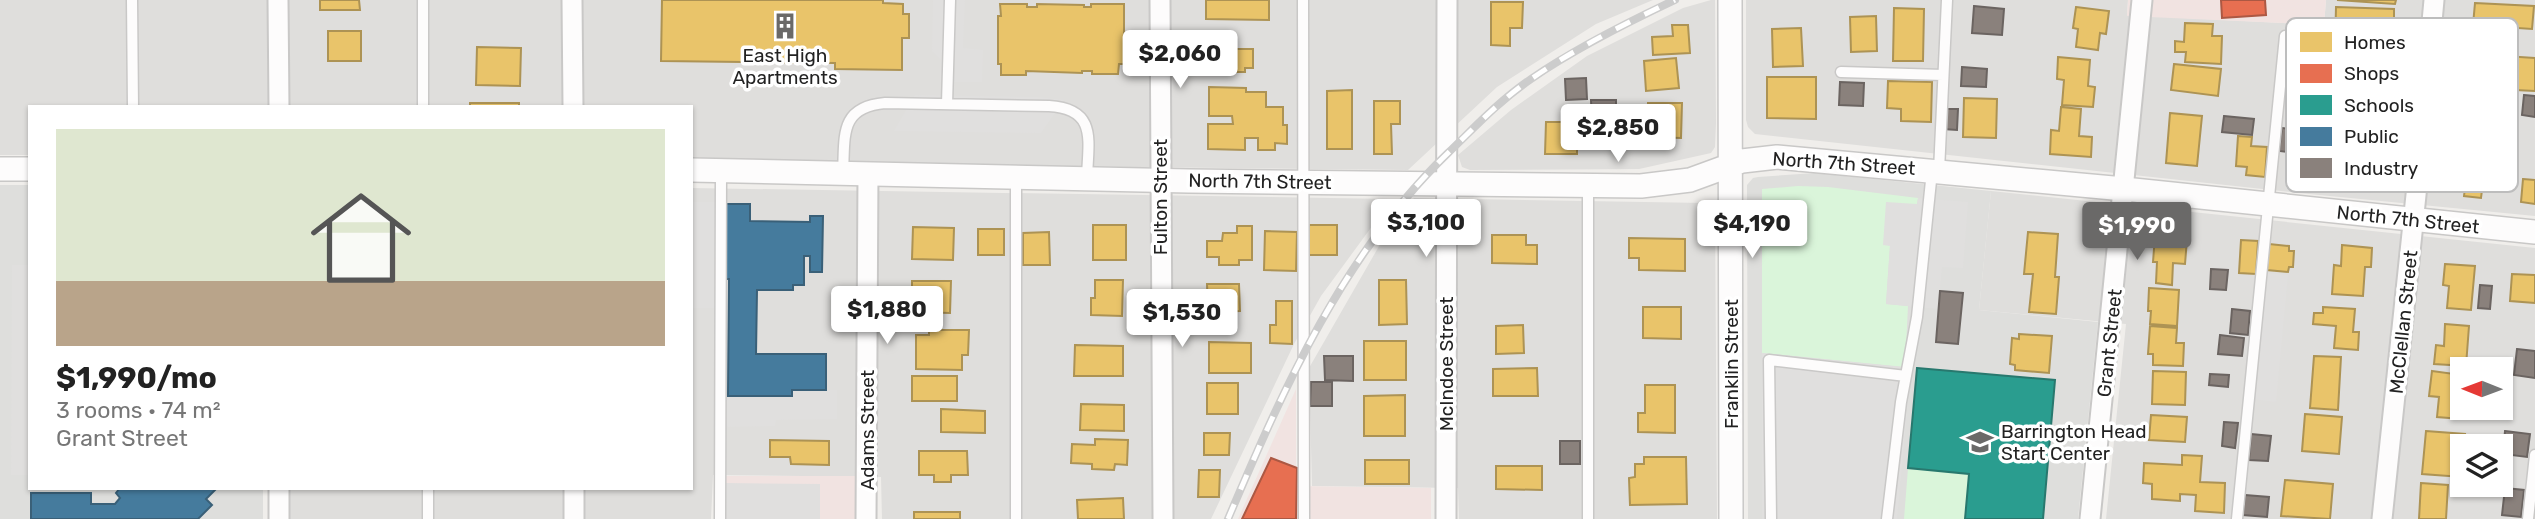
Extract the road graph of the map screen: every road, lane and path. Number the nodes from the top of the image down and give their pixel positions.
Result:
1 (132, 0) edge
2 (278, 0) edge
3 (423, 0) edge
4 (572, 0) edge
5 (950, 0) edge
6 (1160, 0) edge
7 (1303, 0) edge
8 (1447, 0) edge
9 (1730, 0) edge
10 (1947, 0) edge
11 (2141, 0) edge
12 (2434, 0) edge
13 (2432, 18) edge
14 (2285, 36) dead end
15 (1841, 72) dead end
16 (1943, 75) junction
17 (947, 104) junction
18 (133, 105) edge
19 (279, 105) edge
20 (424, 105) edge
21 (573, 105) edge
22 (1730, 165) junction
23 (0, 169) edge
24 (28, 169) edge
25 (693, 170) edge
26 (721, 170) junction
27 (1936, 171) junction
28 (843, 173) junction
29 (868, 173) junction
30 (1016, 177) junction
31 (1087, 178) junction
32 (1160, 180) junction
33 (1303, 182) junction
34 (1447, 184) junction
35 (1588, 186) junction
36 (2124, 189) junction
37 (2417, 192) edge
38 (2268, 204) junction
39 (2414, 220) junction
40 (2535, 232) edge
41 (1906, 376) junction
42 (2535, 455) edge
43 (279, 490) edge
44 (428, 490) edge
45 (574, 490) edge
46 (279, 519) edge
47 (428, 519) edge
48 (574, 519) edge
49 (720, 519) edge
50 (866, 519) edge
51 (1016, 519) edge
52 (1163, 519) edge
53 (1304, 519) edge
54 (1446, 519) edge
55 (1588, 519) edge
56 (1731, 519) edge
57 (1771, 519) edge
58 (1887, 519) edge
59 (2090, 519) edge
60 (2237, 519) edge
61 (2382, 519) edge
62 (2528, 519) edge

1 - 18 lane
2 - 19 street
3 - 20 lane
4 - 21 street
5 - 17 lane
6 - 32 street, Fulton Street
7 - 33 lane
8 - 34 street, McIndoe Street
9 - 22 street, Franklin Street
10 - 16 lane
11 - 36 street, Grant Street
12 - 13 street, McClellan Street
14 - 38 lane
15 - 16 lane
16 - 27 lane
17 - 28 lane
17 - 31 lane
22 - 27 street, North 7th Street
22 - 35 street, North 7th Street
22 - 56 street, Franklin Street
23 - 24 street
25 - 26 street, North 7th Street
26 - 28 street, North 7th Street
26 - 49 lane
27 - 36 street, North 7th Street
27 - 41 lane
28 - 29 street, North 7th Street
29 - 30 street, North 7th Street
29 - 50 street, Adams Street
30 - 31 street, North 7th Street
30 - 51 lane
31 - 32 street, North 7th Street
32 - 33 street, North 7th Street
32 - 52 street, Fulton Street
33 - 34 street, North 7th Street
33 - 53 lane
34 - 35 street, North 7th Street
34 - 54 street, McIndoe Street
35 - 55 lane
36 - 38 street, North 7th Street
36 - 59 street, Grant Street
37 - 39 street, McClellan Street
38 - 39 street, North 7th Street
38 - 60 lane
39 - 40 street, North 7th Street
39 - 61 street, McClellan Street
41 - 57 lane
41 - 58 lane
42 - 62 lane
43 - 46 street
44 - 47 lane
45 - 48 street

